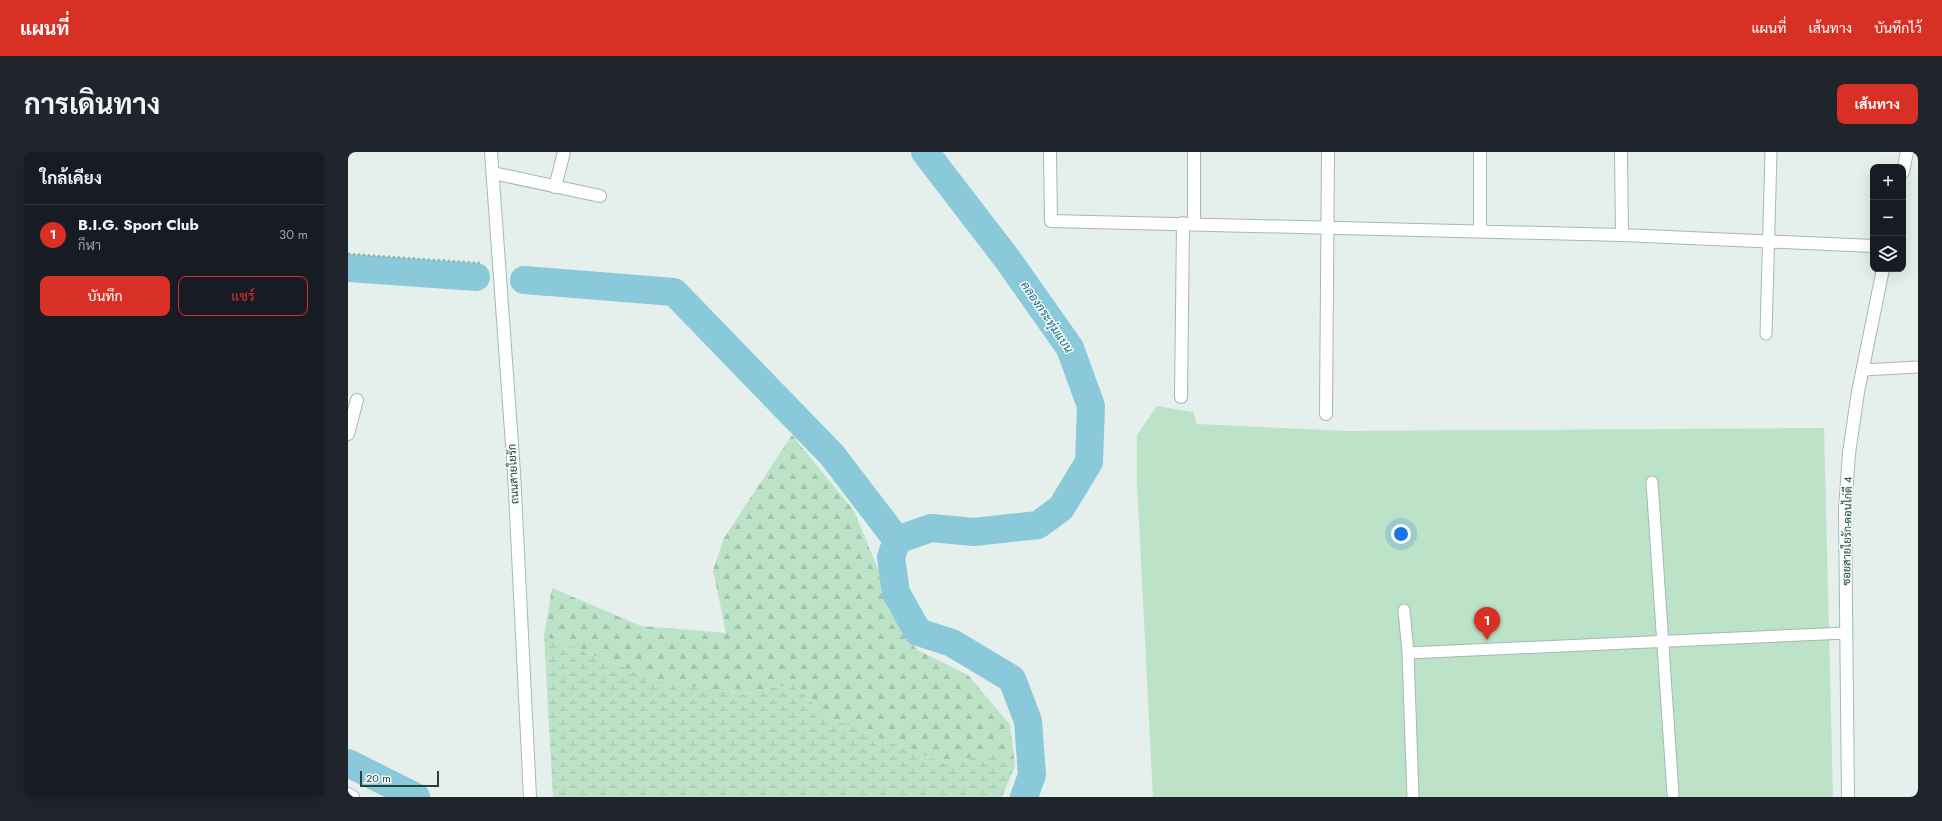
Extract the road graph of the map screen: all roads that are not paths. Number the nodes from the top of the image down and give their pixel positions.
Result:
1 (491, 152) edge
2 (564, 152) edge
3 (1050, 152) edge
4 (1194, 152) edge
5 (1328, 152) edge
6 (1480, 152) edge
7 (1621, 152) edge
8 (1771, 152) edge
9 (1907, 152) edge
10 (1905, 164) edge
11 (493, 173) junction
12 (555, 187) junction
13 (600, 196) dead end
14 (1188, 223) junction
15 (1327, 226) junction
16 (1480, 231) junction
17 (1622, 235) junction
18 (1768, 241) junction
19 (1870, 246) edge
20 (1882, 272) edge
21 (1766, 334) dead end
22 (1918, 367) edge
23 (1863, 370) junction
24 (1181, 397) dead end
25 (357, 400) dead end
26 (1326, 414) dead end
27 (348, 434) edge
28 (1652, 482) dead end
29 (1404, 610) dead end
30 (1846, 633) junction
31 (1662, 641) junction
32 (1408, 653) junction
33 (348, 794) edge
34 (1673, 794) dead end
35 (353, 797) edge
36 (530, 797) edge
37 (1414, 797) edge
38 (1848, 797) edge

1 - 11 street, ถนนสายใยรัก
2 - 12 street
3 - 14 street
4 - 14 street
5 - 15 street
6 - 16 street
7 - 17 street
8 - 18 lane
9 - 10 street
11 - 12 street
11 - 36 street, ถนนสายใยรัก
12 - 13 street
14 - 15 street
14 - 24 street
15 - 16 street
15 - 26 street
16 - 17 street
17 - 18 street
18 - 19 street
18 - 21 lane
20 - 23 street, ซอยสายใยรัก-ดอนไก่ดี 4
22 - 23 lane
23 - 30 street, ซอยสายใยรัก-ดอนไก่ดี 4
25 - 27 street
28 - 31 lane
29 - 32 lane
30 - 31 lane
30 - 38 street, ซอยสายใยรัก-ดอนไก่ดี 4
31 - 32 lane
31 - 34 lane
32 - 37 lane
33 - 35 street

